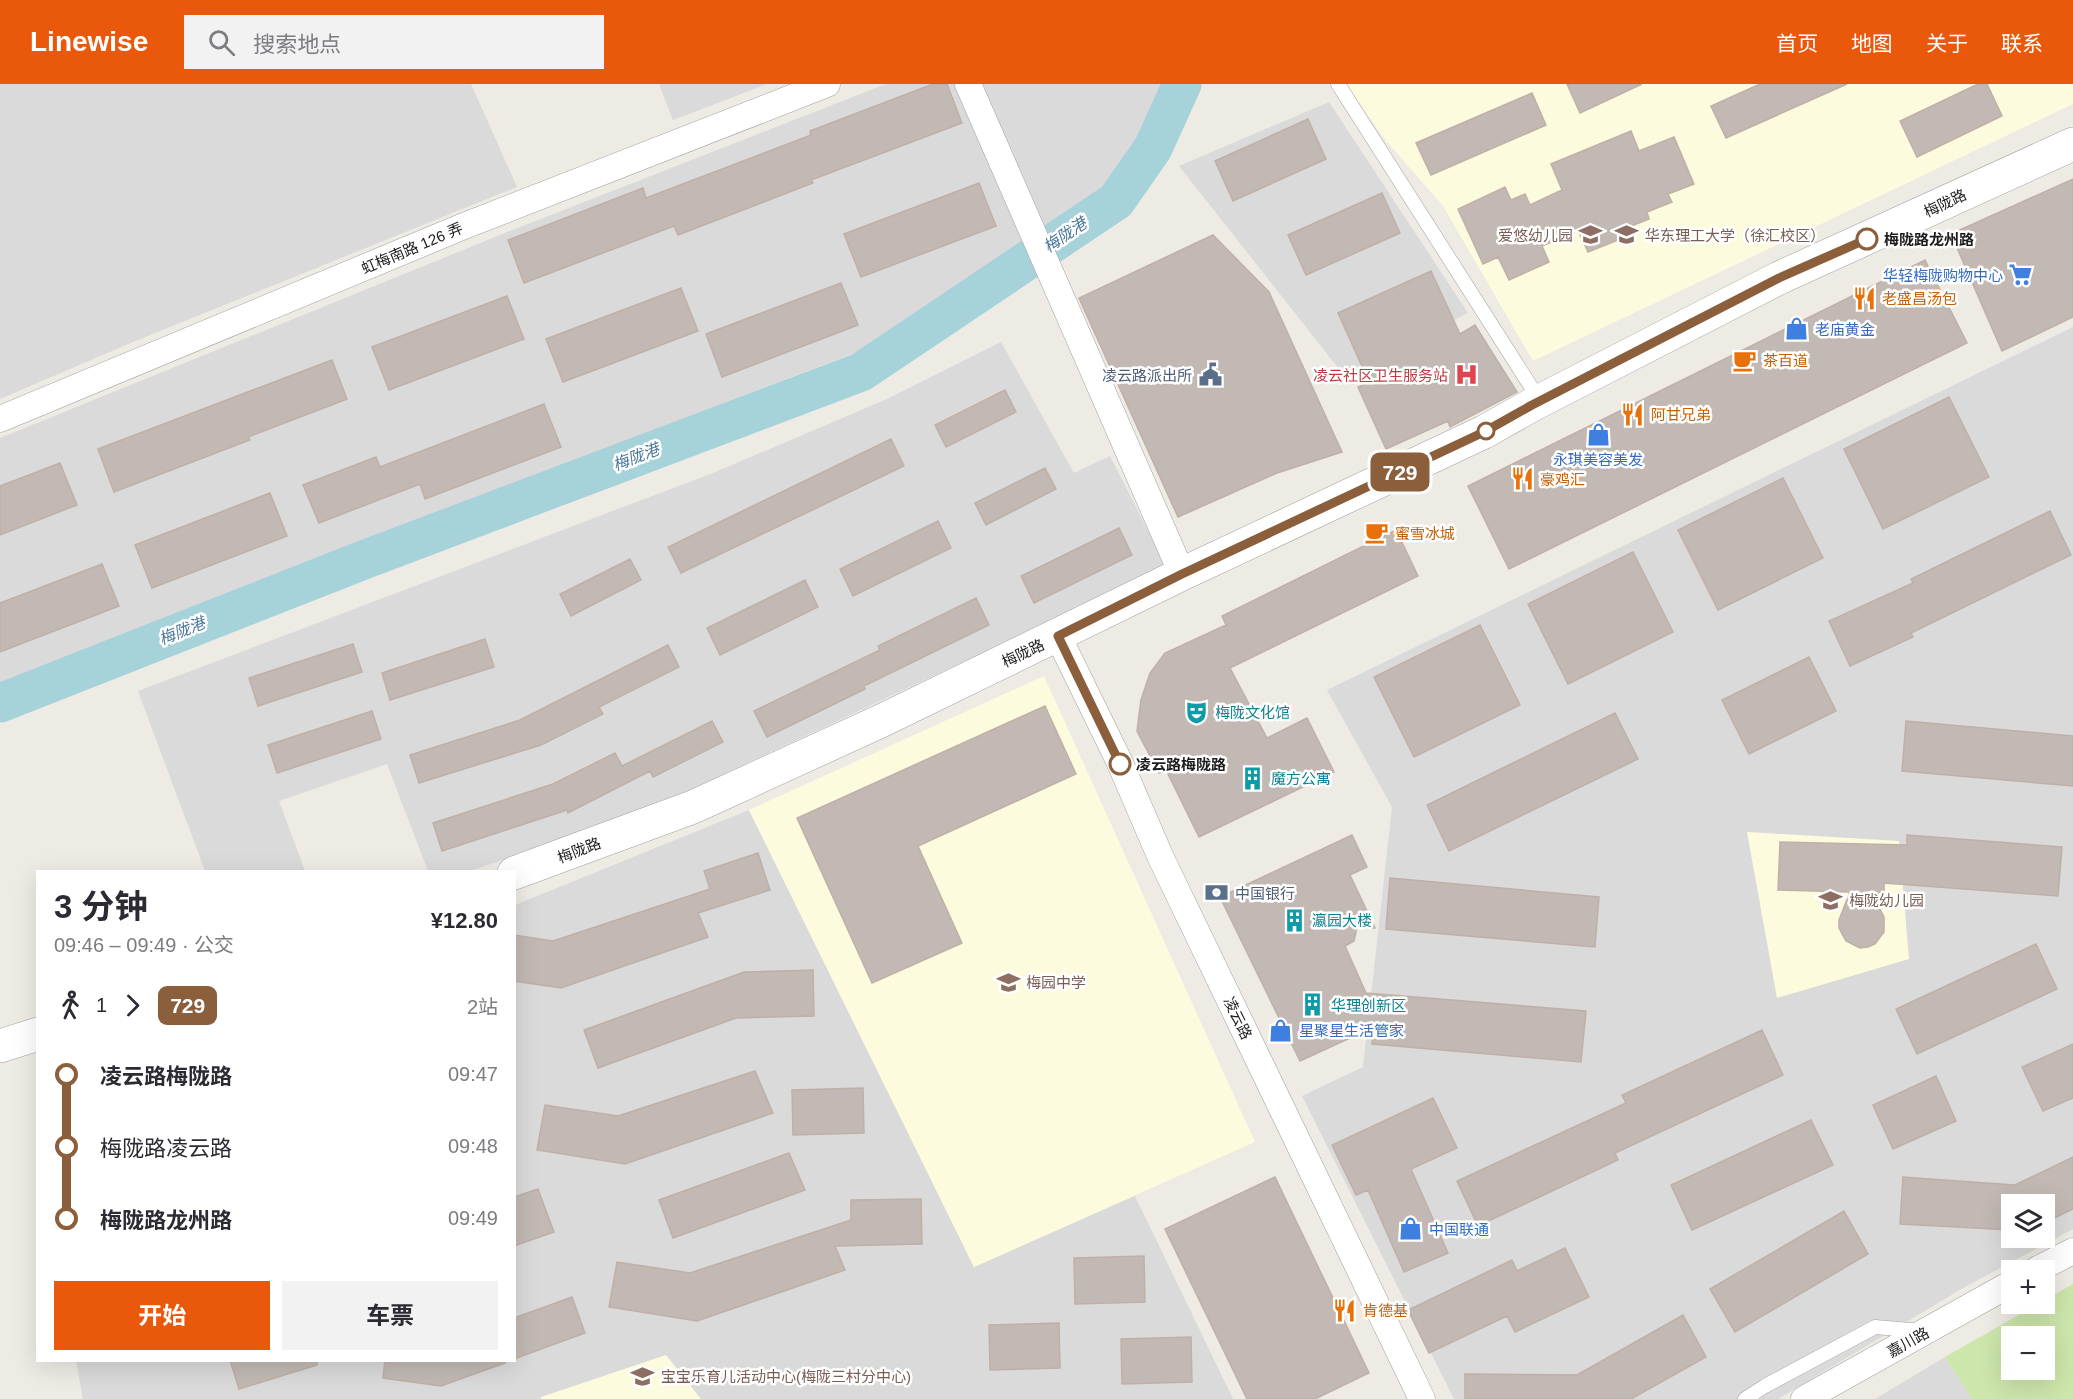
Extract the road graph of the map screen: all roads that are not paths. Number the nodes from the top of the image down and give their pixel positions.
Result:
1 (827, 84) edge
2 (968, 84) edge
3 (1338, 84) edge
4 (2073, 144) edge
5 (1540, 400) junction
6 (0, 419) edge
7 (1182, 574) junction
8 (1058, 636) junction
9 (516, 872) edge
10 (36, 1035) edge
11 (0, 1046) edge
12 (2073, 1251) edge
13 (2055, 1260) edge
14 (2001, 1289) edge
15 (1927, 1331) junction
16 (1422, 1399) edge
17 (1745, 1399) edge
18 (1804, 1399) edge

1 - 6 street, 虹梅南路 126 弄
2 - 7 street
3 - 5 lane
4 - 5 street, 梅陇路
5 - 7 street, 梅陇路
7 - 8 street, 梅陇路
8 - 9 street, 梅陇路
8 - 16 street, 凌云路
10 - 11 street
12 - 13 street
14 - 15 street, 嘉川路
15 - 17 lane
15 - 18 street, 嘉川路

